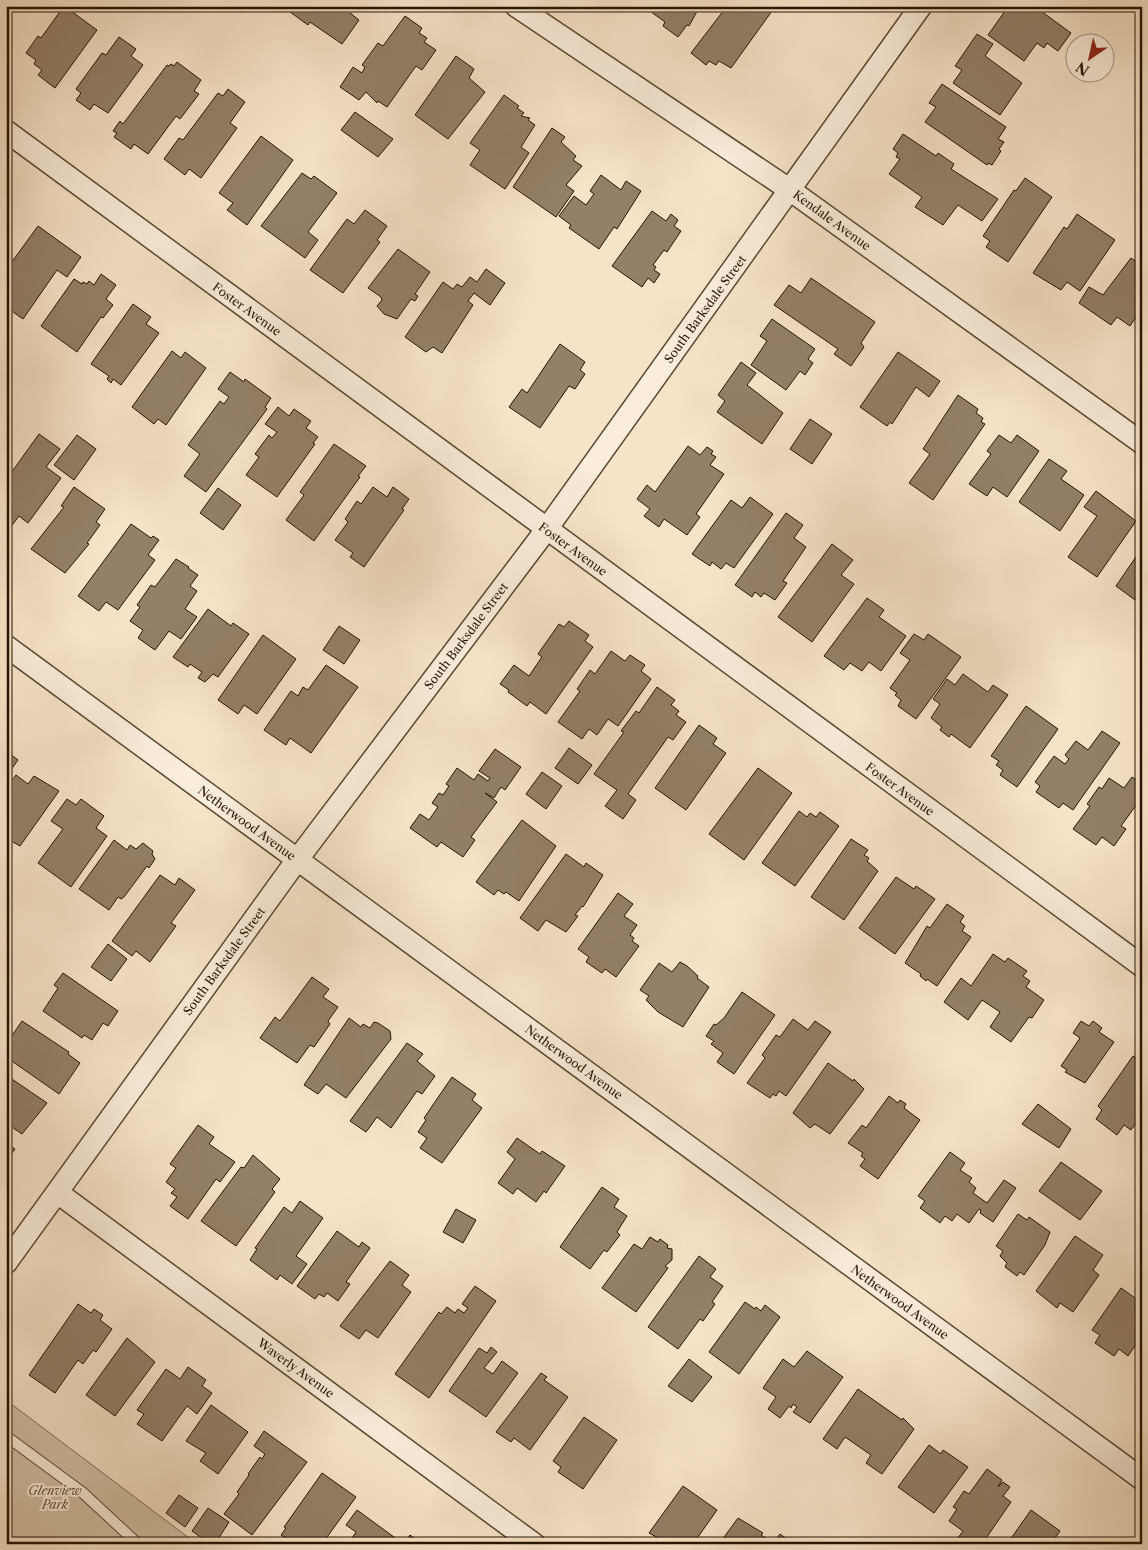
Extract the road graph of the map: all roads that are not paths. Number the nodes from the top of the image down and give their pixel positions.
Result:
1 (516, 6) edge
2 (921, 6) edge
3 (6, 131) edge
4 (790, 190) junction
5 (1142, 443) edge
6 (546, 530) junction
7 (6, 646) edge
8 (297, 860) junction
9 (1142, 966) edge
10 (58, 1193) junction
11 (6, 1263) edge
12 (6, 1436) edge
13 (1142, 1479) edge
14 (138, 1544) edge
15 (534, 1544) edge

1 - 4 street, Kendale Avenue
2 - 4 street, South Barksdale Street
3 - 6 street, Foster Avenue
4 - 5 street, Kendale Avenue
4 - 6 street, South Barksdale Street
6 - 8 street, South Barksdale Street
6 - 9 street, Foster Avenue
7 - 8 street, Netherwood Avenue
8 - 10 street, South Barksdale Street
8 - 13 street, Netherwood Avenue
10 - 11 street, South Barksdale Street
10 - 15 street, Waverly Avenue
12 - 14 lane

